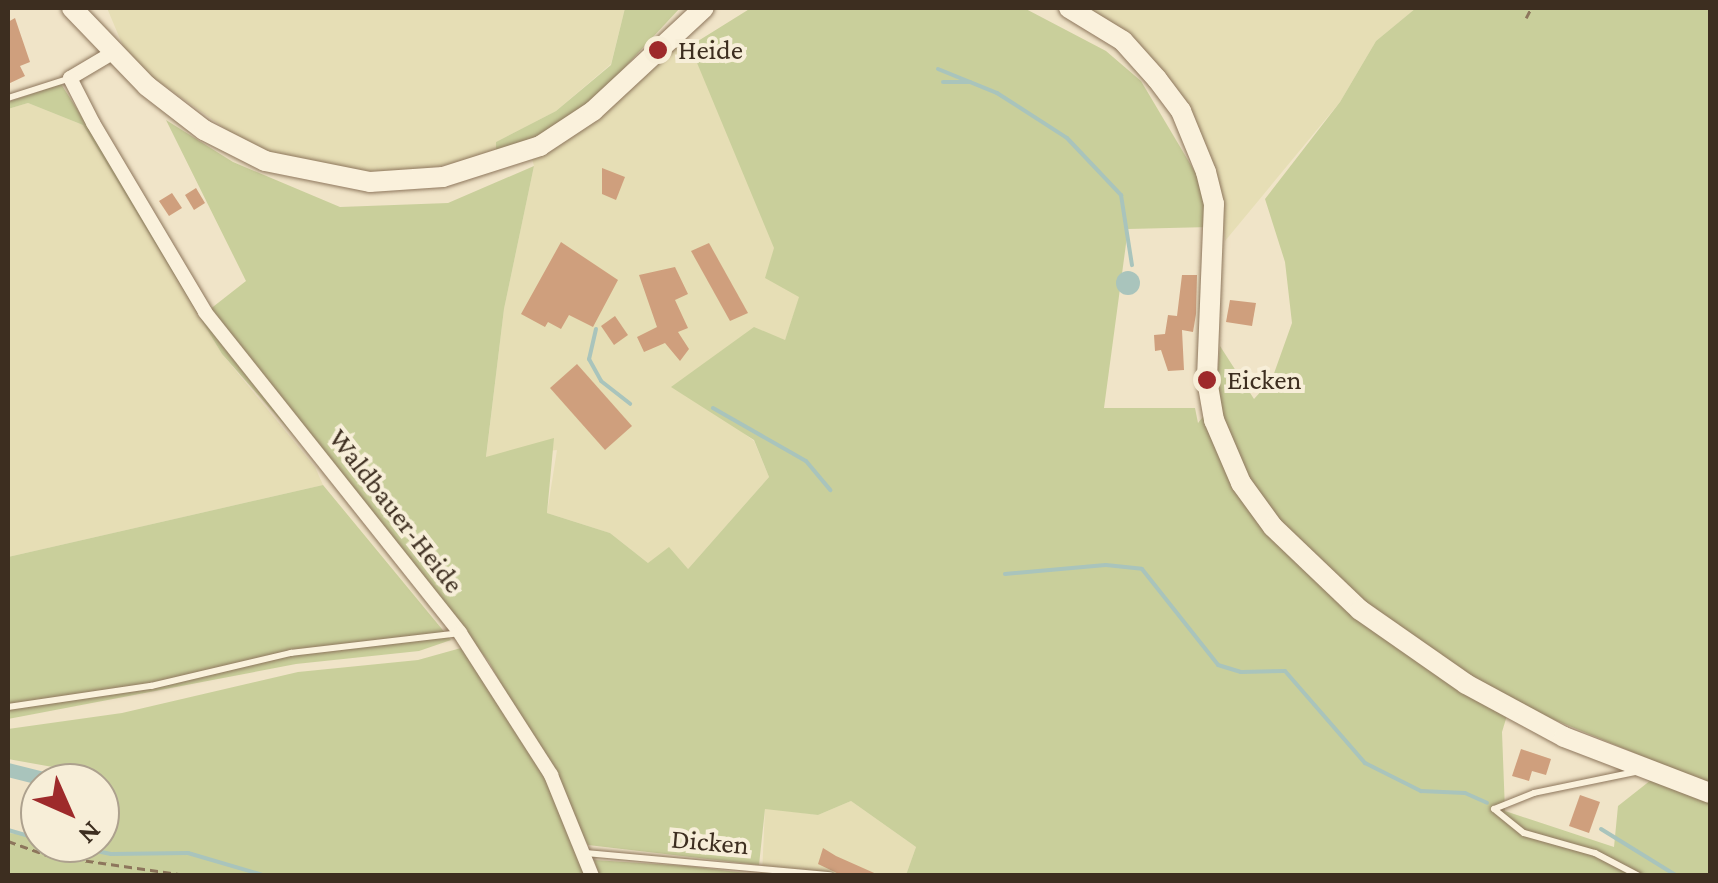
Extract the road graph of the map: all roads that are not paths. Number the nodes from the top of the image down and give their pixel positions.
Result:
1 (72, 8) edge
2 (704, 8) edge
3 (1069, 8) edge
4 (114, 52) junction
5 (70, 78) junction
6 (8, 98) edge
7 (460, 633) junction
8 (8, 706) edge
9 (1644, 770) junction
10 (1710, 793) edge
11 (586, 853) junction
12 (830, 875) edge
13 (592, 876) edge
14 (1639, 876) edge

1 - 4 main road
2 - 4 main road
3 - 9 main road
4 - 5 street
5 - 6 lane
5 - 7 street, Waldbauer-Heide
7 - 8 lane, Waldbauer-Heide
7 - 11 street
9 - 10 main road
9 - 14 lane
11 - 12 lane, Dicken
11 - 13 street

